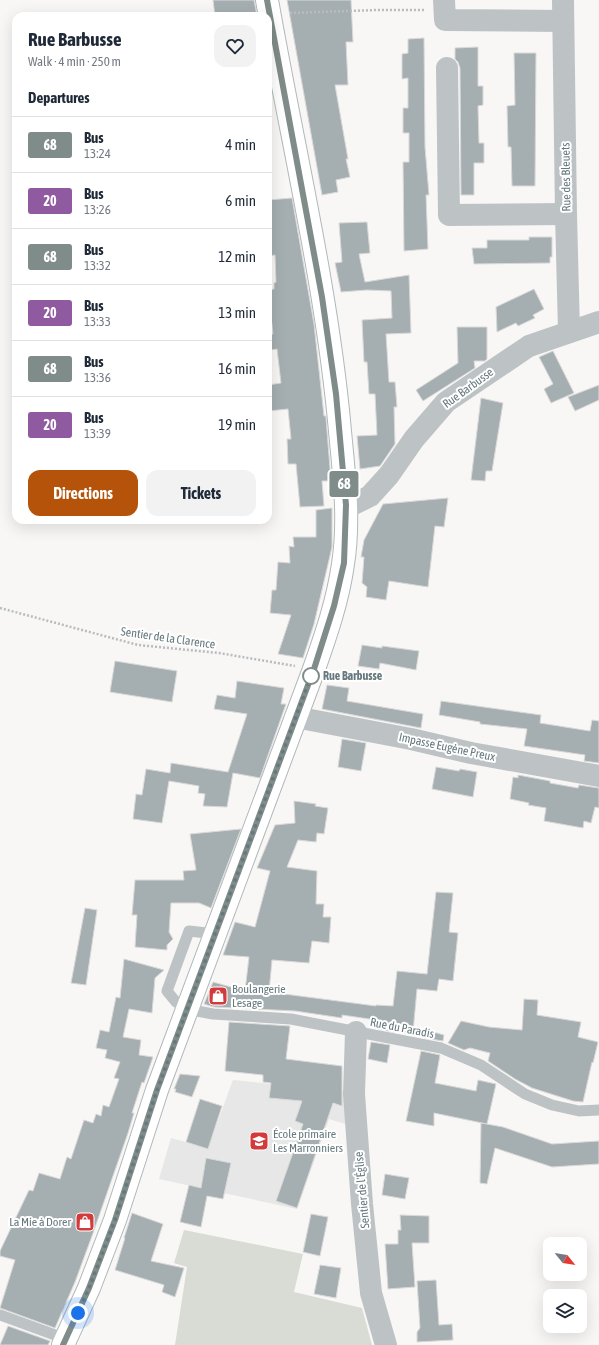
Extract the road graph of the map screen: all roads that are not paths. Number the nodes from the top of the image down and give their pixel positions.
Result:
1 (444, 5) edge
2 (563, 10) edge
3 (272, 28) edge
4 (447, 68) dead end
5 (566, 214) junction
6 (599, 322) edge
7 (569, 332) junction
8 (346, 505) junction
9 (295, 717) junction
10 (599, 776) edge
11 (188, 1008) junction
12 (356, 1032) junction
13 (599, 1110) edge
14 (0, 1315) edge
15 (65, 1342) edge
16 (386, 1345) edge

1 - 2 street, Rue des Bleuets
2 - 5 street, Rue des Bleuets
3 - 8 main road
4 - 5 street
5 - 7 street, Rue des Bleuets
6 - 7 street, Rue Barbusse
7 - 8 street, Rue Barbusse
8 - 9 main road
9 - 10 street, Impasse Eugène Preux
9 - 11 main road
11 - 12 lane, Rue du Paradis
11 - 15 main road
12 - 13 lane, Rue du Paradis
12 - 16 street, Sentier de l'Église
14 - 15 lane

